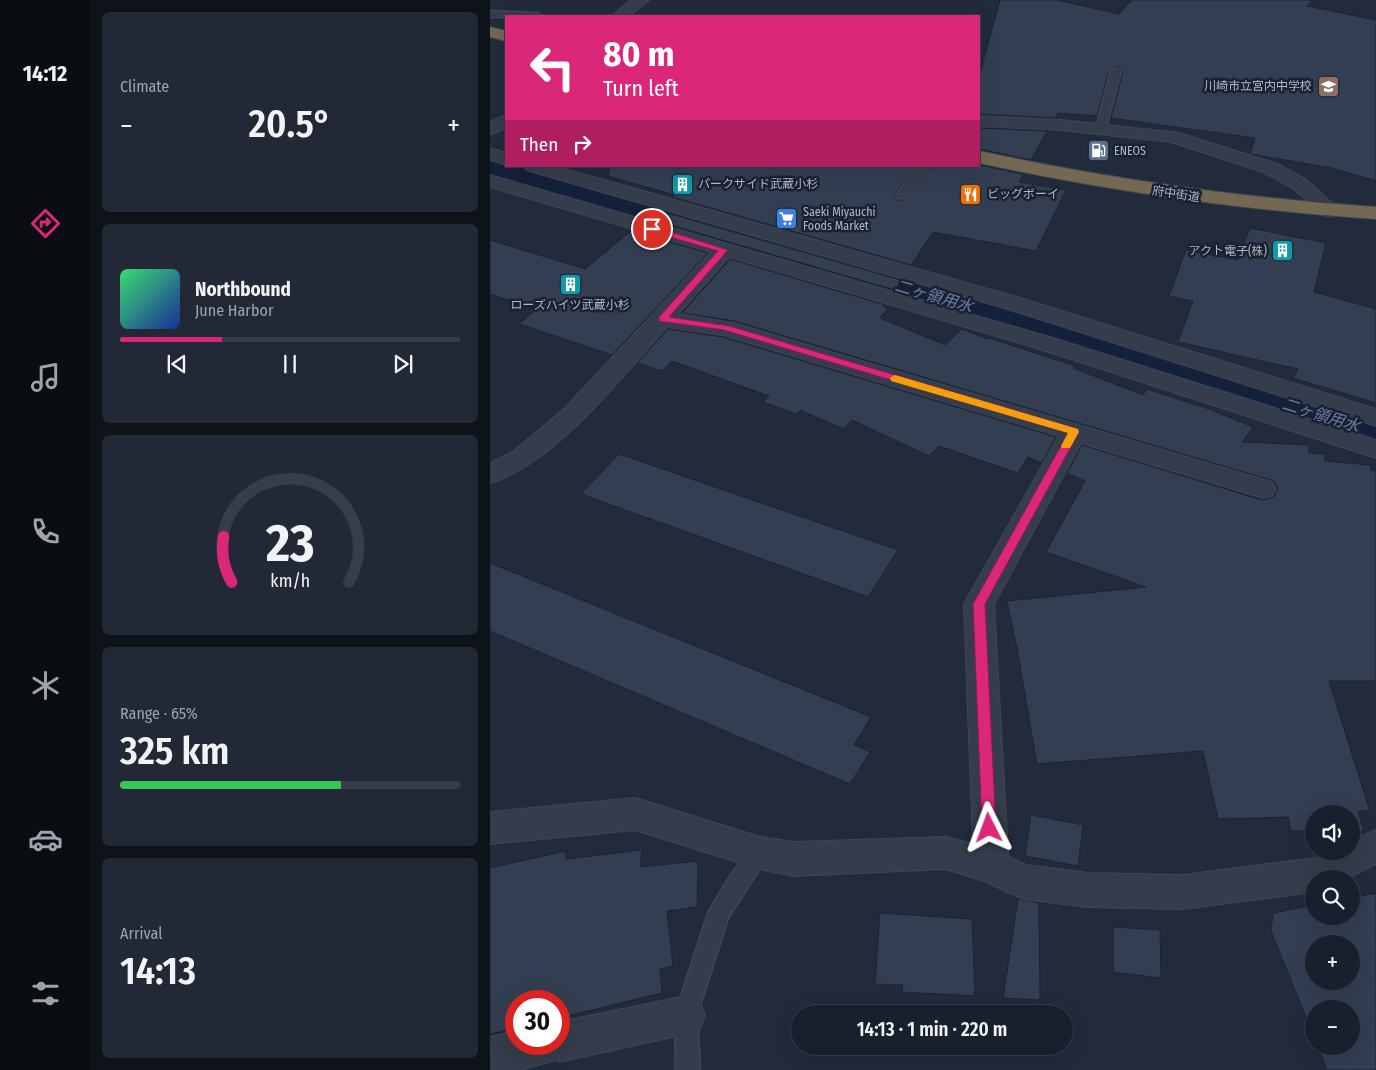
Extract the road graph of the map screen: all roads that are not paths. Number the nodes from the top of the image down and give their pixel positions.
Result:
1 (641, 0) edge
2 (490, 14) edge
3 (514, 15) edge
4 (621, 15) edge
5 (490, 32) edge
6 (505, 36) edge
7 (1116, 71) dead end
8 (505, 121) edge
9 (980, 121) edge
10 (1101, 128) junction
11 (490, 130) edge
12 (490, 154) edge
13 (980, 157) edge
14 (505, 159) edge
15 (537, 167) edge
16 (922, 167) edge
17 (490, 181) edge
18 (902, 196) dead end
19 (1330, 211) junction
20 (1376, 214) edge
21 (724, 250) junction
22 (662, 319) junction
23 (1376, 418) edge
24 (1074, 432) junction
25 (1376, 449) edge
26 (490, 474) edge
27 (1263, 488) dead end
28 (490, 828) edge
29 (1376, 846) edge
30 (760, 853) junction
31 (991, 866) junction
32 (686, 1015) junction
33 (570, 1040) edge
34 (505, 1054) edge
35 (490, 1057) edge
36 (688, 1070) edge

1 - 4 street
2 - 3 lane
5 - 6 highway
7 - 10 lane
8 - 11 street
9 - 10 street
10 - 19 street
12 - 14 street
13 - 19 highway, 府中街道
15 - 23 street
16 - 18 lane
17 - 21 street
19 - 20 highway, 府中街道
21 - 22 street
21 - 25 street
22 - 24 street
22 - 26 street
24 - 27 street
24 - 31 street
28 - 30 street
29 - 31 street
30 - 31 street
30 - 32 lane
32 - 33 street
32 - 36 lane
34 - 35 street

